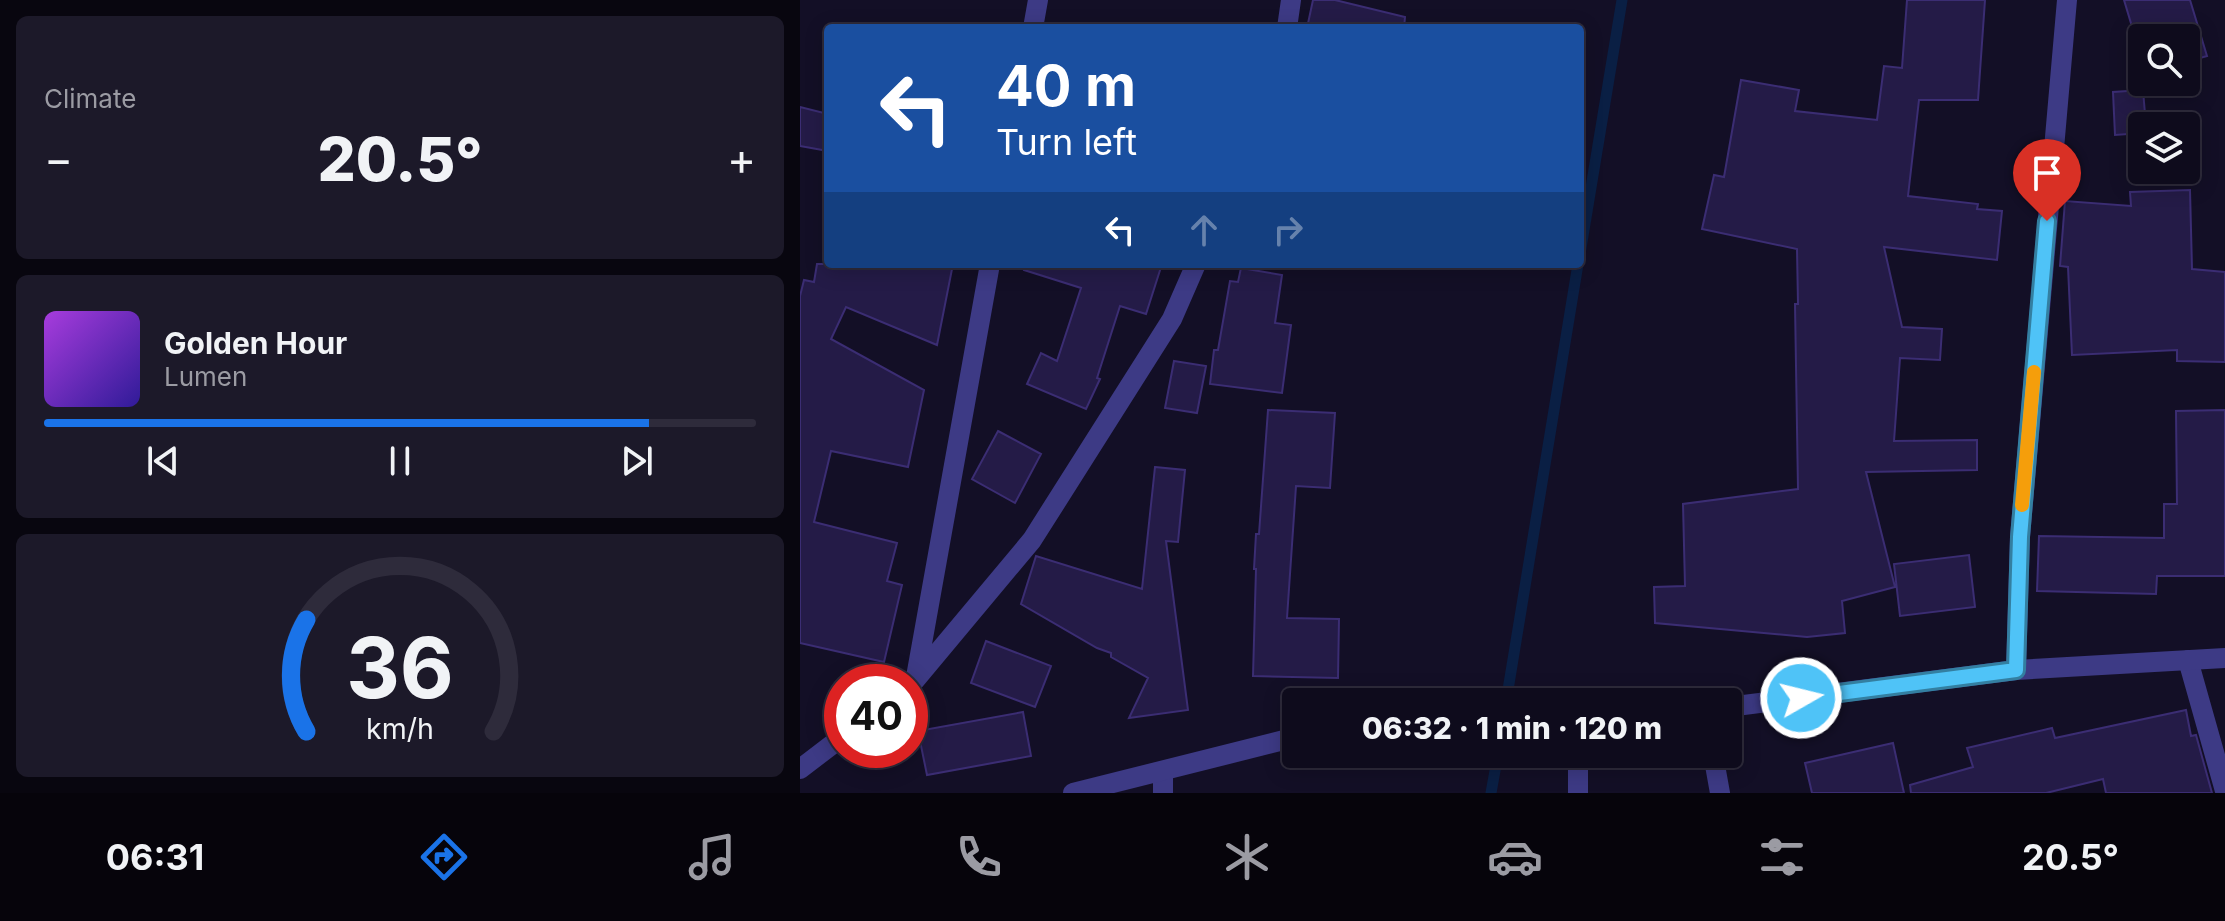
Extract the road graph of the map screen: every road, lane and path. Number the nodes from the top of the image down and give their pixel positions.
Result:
1 (1038, 0) edge
2 (1291, 0) edge
3 (2067, 0) edge
4 (1034, 24) edge
5 (1288, 24) edge
6 (989, 268) edge
7 (1194, 268) edge
8 (2225, 658) edge
9 (2188, 660) junction
10 (917, 664) edge
11 (928, 666) edge
12 (2016, 670) junction
13 (1742, 705) edge
14 (1282, 741) edge
15 (824, 751) edge
16 (1578, 768) edge
17 (1716, 768) edge
18 (800, 769) edge
19 (1163, 771) junction
20 (2225, 791) edge
21 (1073, 793) edge
22 (1163, 793) edge
23 (1578, 793) edge
24 (1720, 793) edge

1 - 4 street
2 - 5 street
3 - 12 street
6 - 10 street
7 - 11 street
8 - 9 street
9 - 12 street
9 - 20 street
12 - 13 street
14 - 19 street
15 - 18 street
16 - 23 street
17 - 24 street
19 - 21 street
19 - 22 street

